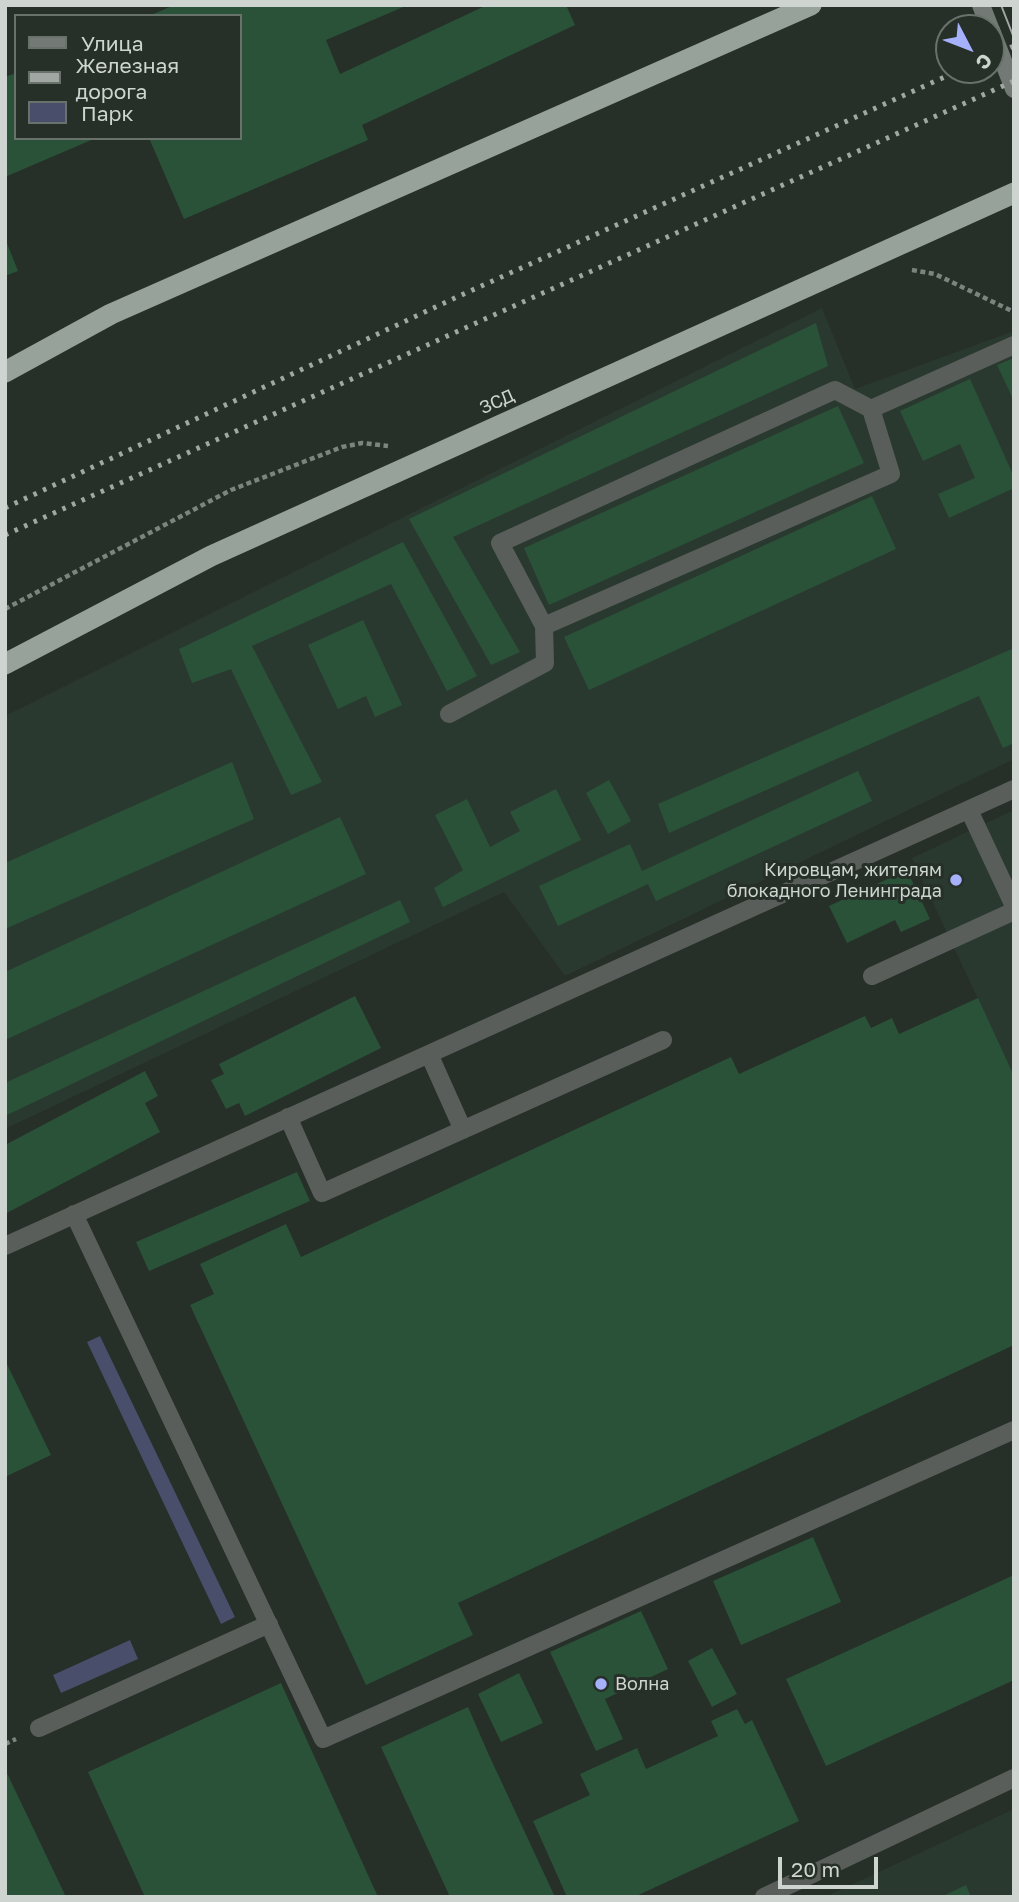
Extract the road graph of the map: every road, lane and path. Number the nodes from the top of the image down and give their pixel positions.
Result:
1 (811, 5) edge
2 (1005, 66) edge
3 (1014, 89) edge
4 (1014, 193) edge
5 (1014, 345) edge
6 (5, 372) edge
7 (871, 409) junction
8 (544, 626) junction
9 (5, 664) edge
10 (449, 714) dead end
11 (1014, 789) edge
12 (969, 810) junction
13 (1014, 908) edge
14 (872, 976) dead end
15 (663, 1040) dead end
16 (429, 1054) junction
17 (288, 1117) junction
18 (463, 1130) junction
19 (74, 1214) junction
20 (5, 1246) edge
21 (1014, 1430) edge
22 (269, 1624) junction
23 (39, 1728) dead end
24 (1014, 1778) edge
25 (764, 1897) edge

1 - 6 highway
2 - 3 main road
4 - 9 highway, ЗСД, bridge
5 - 7 street
7 - 8 street
7 - 8 street
8 - 10 street
11 - 12 street
12 - 13 street
12 - 16 street
13 - 14 street
15 - 18 street
16 - 17 street
16 - 18 street
17 - 18 street
17 - 19 street
19 - 20 street
19 - 22 street
21 - 22 street
22 - 23 street
24 - 25 street

